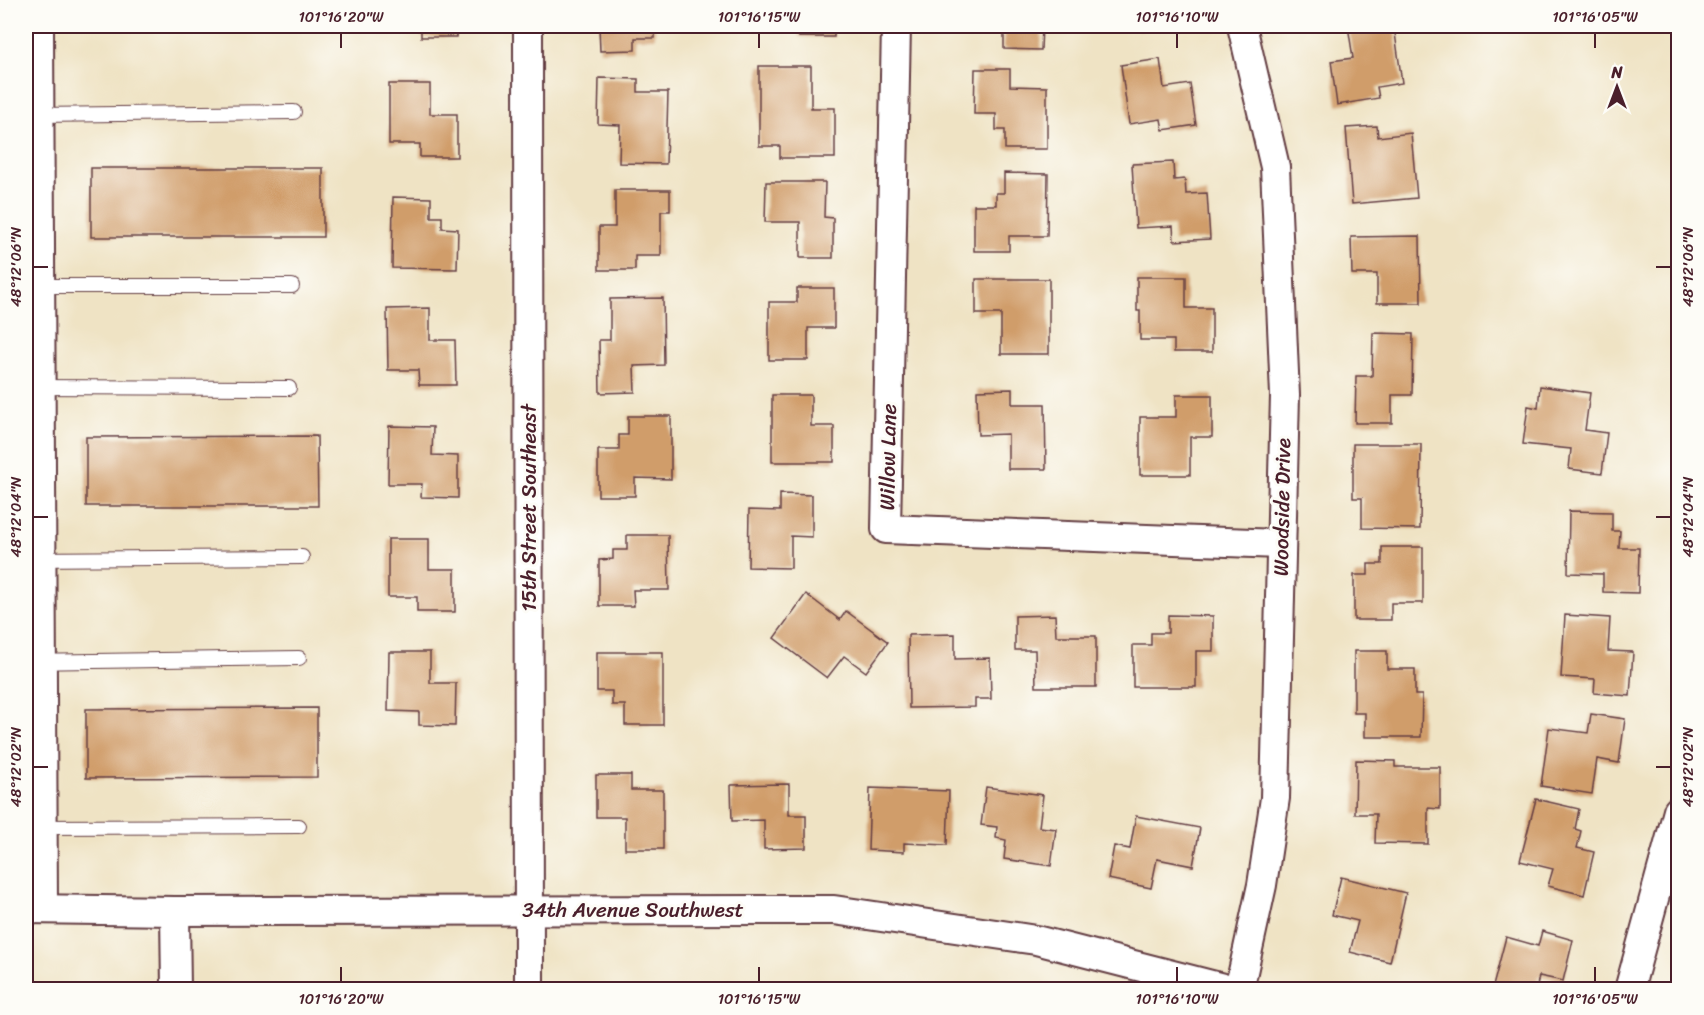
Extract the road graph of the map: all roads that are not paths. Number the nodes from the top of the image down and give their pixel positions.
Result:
1 (39, 26) edge
2 (528, 26) edge
3 (896, 26) edge
4 (1242, 26) edge
5 (294, 112) dead end
6 (32, 115) edge
7 (33, 286) edge
8 (292, 286) dead end
9 (33, 387) edge
10 (290, 388) dead end
11 (1281, 544) junction
12 (302, 557) dead end
13 (34, 559) edge
14 (299, 658) dead end
15 (34, 661) edge
16 (1678, 811) edge
17 (299, 826) dead end
18 (34, 827) edge
19 (34, 909) edge
20 (529, 910) junction
21 (175, 911) junction
22 (176, 990) edge
23 (529, 990) edge
24 (1231, 990) edge
25 (1239, 990) edge
26 (1629, 990) edge

1 - 6 street
2 - 20 street, 15th Street Southeast
3 - 11 street, Willow Lane
4 - 11 street, Woodside Drive
5 - 6 lane
6 - 7 street
7 - 8 lane
7 - 9 street
9 - 10 lane
9 - 13 street
11 - 25 street, Woodside Drive
12 - 13 lane
13 - 15 street
14 - 15 lane
15 - 18 street
16 - 26 street
17 - 18 lane
18 - 19 street
19 - 21 street, 34th Avenue Southwest
20 - 21 street, 34th Avenue Southwest
20 - 23 street, 15th Street Southeast
20 - 24 street, 34th Avenue Southwest
21 - 22 street

